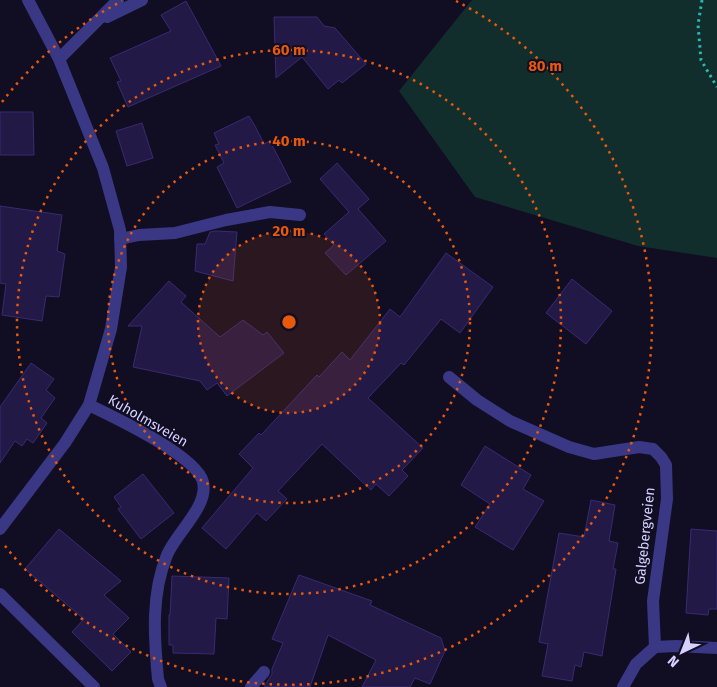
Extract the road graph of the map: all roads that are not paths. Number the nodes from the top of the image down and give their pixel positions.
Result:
1 (28, 0) edge
2 (118, 0) edge
3 (142, 0) edge
4 (98, 21) junction
5 (59, 59) junction
6 (300, 215) dead end
7 (120, 239) junction
8 (449, 377) dead end
9 (89, 405) junction
10 (0, 530) edge
11 (0, 594) edge
12 (655, 647) junction
13 (717, 648) edge
14 (264, 672) dead end
15 (94, 687) edge
16 (161, 687) edge
17 (251, 687) edge
18 (623, 687) edge

1 - 5 street, Kuholmsveien
2 - 4 street
3 - 4 street
4 - 5 street
5 - 7 street, Kuholmsveien
6 - 7 street
7 - 9 street, Kuholmsveien
8 - 12 street, Galgebergveien
9 - 10 street, Kuholmsveien
9 - 16 street, Kuholmsveien
11 - 15 street
12 - 13 street
12 - 18 street
14 - 17 street

